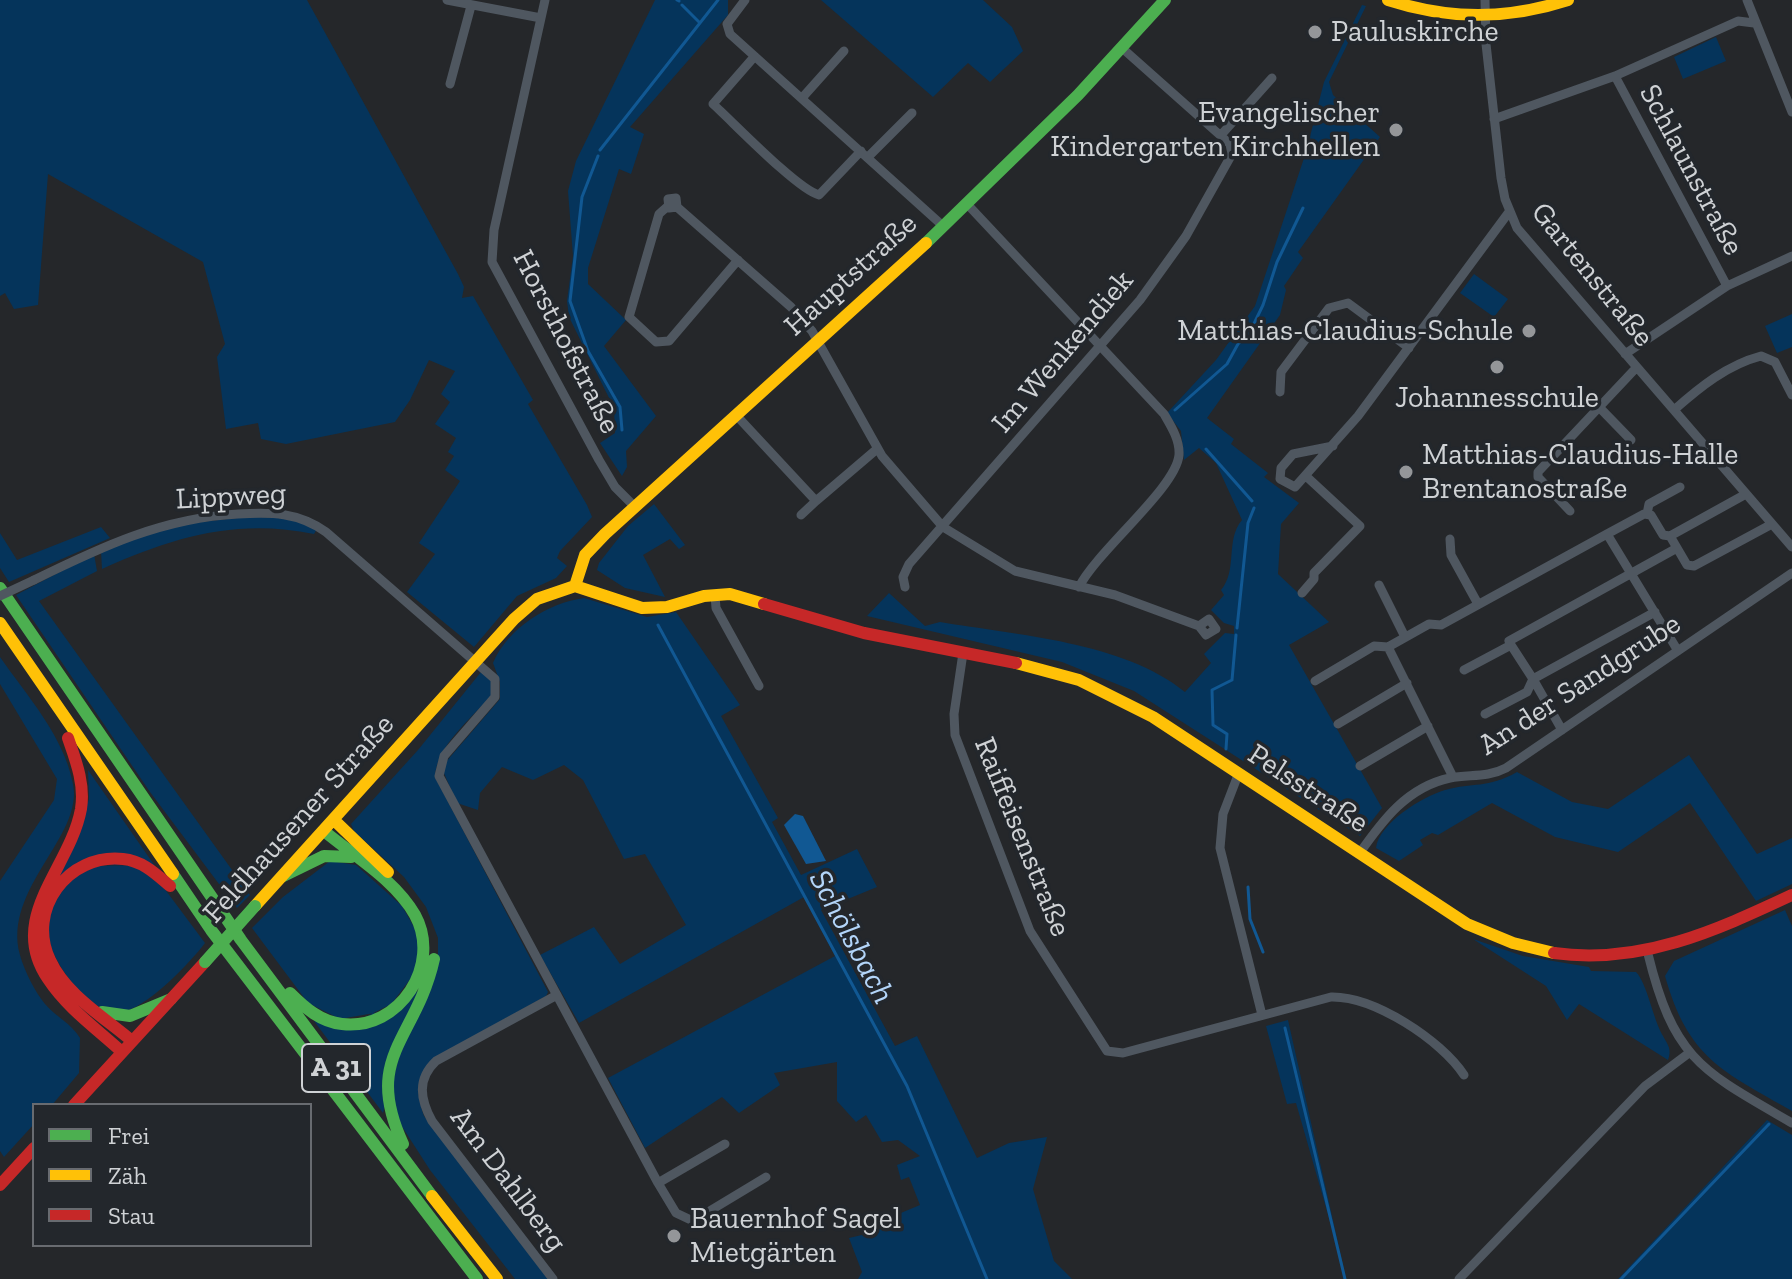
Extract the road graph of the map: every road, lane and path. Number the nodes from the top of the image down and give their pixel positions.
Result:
1 (447, 0) edge
2 (545, 0) edge
3 (745, 0) edge
4 (1165, 0) edge
5 (1388, 0) edge
6 (1485, 0) edge
7 (1568, 0) edge
8 (1747, 0) edge
9 (471, 6) junction
10 (1484, 17) junction
11 (541, 18) junction
12 (1754, 23) junction
13 (1122, 48) junction
14 (844, 51) dead end
15 (754, 57) junction
16 (1615, 76) junction
17 (1272, 78) dead end
18 (450, 84) dead end
19 (802, 98) junction
20 (1792, 112) edge
21 (912, 113) dead end
22 (1494, 119) junction
23 (1221, 135) junction
24 (864, 154) junction
25 (968, 205) junction
26 (1509, 212) junction
27 (943, 226) junction
28 (1792, 256) edge
29 (738, 260) junction
30 (1727, 286) junction
31 (818, 340) junction
32 (1101, 347) junction
33 (1409, 348) junction
34 (1625, 354) junction
35 (1636, 368) junction
36 (1280, 392) dead end
37 (1792, 395) edge
38 (1598, 406) junction
39 (1674, 410) junction
40 (736, 415) junction
41 (1631, 440) dead end
42 (1333, 446) junction
43 (877, 449) junction
44 (1307, 477) junction
45 (1680, 487) dead end
46 (1746, 494) junction
47 (816, 501) junction
48 (635, 507) junction
49 (1570, 511) dead end
50 (1647, 514) junction
51 (801, 515) dead end
52 (1772, 524) junction
53 (943, 527) junction
54 (1607, 534) junction
55 (1670, 536) junction
56 (1450, 539) dead end
57 (1792, 547) edge
58 (1677, 548) junction
59 (1792, 573) edge
60 (1630, 575) junction
61 (1379, 585) dead end
62 (575, 586) junction
63 (905, 587) dead end
64 (1079, 587) junction
65 (0, 588) edge
66 (1302, 593) dead end
67 (715, 595) junction
68 (0, 596) edge
69 (1478, 604) junction
70 (1655, 612) junction
71 (0, 623) edge
72 (1199, 626) dead end
73 (1405, 637) junction
74 (1511, 645) junction
75 (1388, 647) junction
76 (1678, 651) junction
77 (963, 653) junction
78 (477, 660) junction
79 (1464, 670) dead end
80 (1533, 679) junction
81 (1315, 681) dead end
82 (1407, 683) junction
83 (759, 686) dead end
84 (61, 714) junction
85 (1485, 714) dead end
86 (1338, 724) dead end
87 (1428, 726) junction
88 (1562, 730) junction
89 (1360, 766) dead end
90 (1238, 775) junction
91 (1453, 777) junction
92 (334, 820) junction
93 (324, 831) junction
94 (1359, 854) junction
95 (358, 859) junction
96 (283, 876) junction
97 (1792, 895) edge
98 (222, 914) junction
99 (211, 930) junction
100 (1648, 954) junction
101 (557, 995) junction
102 (171, 999) junction
103 (97, 1011) junction
104 (1262, 1015) junction
105 (132, 1041) junction
106 (122, 1052) junction
107 (1689, 1053) junction
108 (1464, 1075) dead end
109 (76, 1103) edge
110 (1792, 1123) edge
111 (725, 1144) dead end
112 (32, 1150) edge
113 (766, 1177) dead end
114 (658, 1183) junction
115 (0, 1185) edge
116 (425, 1188) junction
117 (477, 1279) edge
118 (497, 1279) edge
119 (553, 1279) edge
120 (1459, 1279) edge

1 - 9 street
2 - 11 street, Horsthofstraße
3 - 15 street
4 - 13 main road, Hauptstraße
5 - 10 main road
6 - 10 street, Gartenstraße
7 - 10 main road
8 - 12 street
9 - 11 street
9 - 18 street
10 - 22 street, Gartenstraße
11 - 48 street, Horsthofstraße
12 - 16 street
12 - 20 street
13 - 23 street
13 - 25 main road, Hauptstraße
14 - 19 street
15 - 19 street
15 - 24 street
16 - 22 street
16 - 30 street, Schlaunstraße
17 - 23 street
19 - 24 street
21 - 24 street
22 - 26 street, Gartenstraße
23 - 32 street, Im Wenkendiek
24 - 27 street
25 - 27 main road, Hauptstraße
25 - 32 street
26 - 33 street
26 - 34 street, Gartenstraße
27 - 31 main road, Hauptstraße
28 - 30 street
29 - 29 street
29 - 31 street
30 - 34 street
31 - 40 main road, Hauptstraße
31 - 43 street
32 - 53 street, Im Wenkendiek
32 - 64 street
33 - 36 street
33 - 42 street
34 - 35 street, Gartenstraße
35 - 38 street
35 - 39 street, Gartenstraße
37 - 39 street
38 - 41 street
38 - 49 street
39 - 46 street, Gartenstraße
40 - 47 street
40 - 48 main road, Hauptstraße
42 - 44 street
42 - 44 street
43 - 47 street
43 - 53 street
44 - 66 street
45 - 50 street
46 - 52 street, Gartenstraße
46 - 55 street
47 - 51 street
48 - 62 main road, Hauptstraße
50 - 54 street
50 - 55 street
52 - 57 street, Gartenstraße
52 - 58 street
53 - 63 street, Im Wenkendiek
53 - 64 street
54 - 60 street
54 - 69 street
55 - 58 street
56 - 69 street
58 - 60 street
59 - 76 street, An der Sandgrube
60 - 70 street
60 - 74 street
61 - 73 street
62 - 67 main road, Pelsstraße
62 - 78 main road, Feldhausener Straße
64 - 72 street
65 - 98 main road, A 31
67 - 77 main road, Pelsstraße
67 - 83 street
68 - 78 street, Lippweg, bridge
69 - 73 street
70 - 76 street
70 - 80 street
71 - 84 main road, A 31
73 - 75 street
74 - 79 street
74 - 80 street
75 - 81 street
75 - 82 street
76 - 88 street, An der Sandgrube
77 - 90 main road, Pelsstraße
77 - 104 street, Raiffeisenstraße
78 - 92 main road, Feldhausener Straße
78 - 101 street
80 - 85 street
80 - 88 street
82 - 86 street
82 - 87 street
84 - 99 main road, A 31
84 - 106 main road
87 - 89 street
87 - 91 street
88 - 91 street, An der Sandgrube
90 - 94 main road, Pelsstraße
90 - 104 street
91 - 94 street, An der Sandgrube
92 - 93 main road, Feldhausener Straße
92 - 116 main road
93 - 95 main road
93 - 96 main road, Feldhausener Straße
94 - 100 main road, Pelsstraße
95 - 96 main road
95 - 98 main road
96 - 102 main road, Feldhausener Straße, bridge
97 - 100 main road, Pelsstraße
98 - 116 main road, A 31
99 - 103 main road
99 - 117 main road, A 31
100 - 107 street
101 - 114 street
101 - 119 street, Am Dahlberg
102 - 103 main road
102 - 105 main road, Feldhausener Straße
103 - 105 main road
104 - 108 street, Raiffeisenstraße
105 - 106 main road, Feldhausener Straße
106 - 109 main road, Feldhausener Straße
107 - 110 street
107 - 120 street
111 - 114 street
112 - 115 main road
113 - 114 street
116 - 118 main road, A 31

